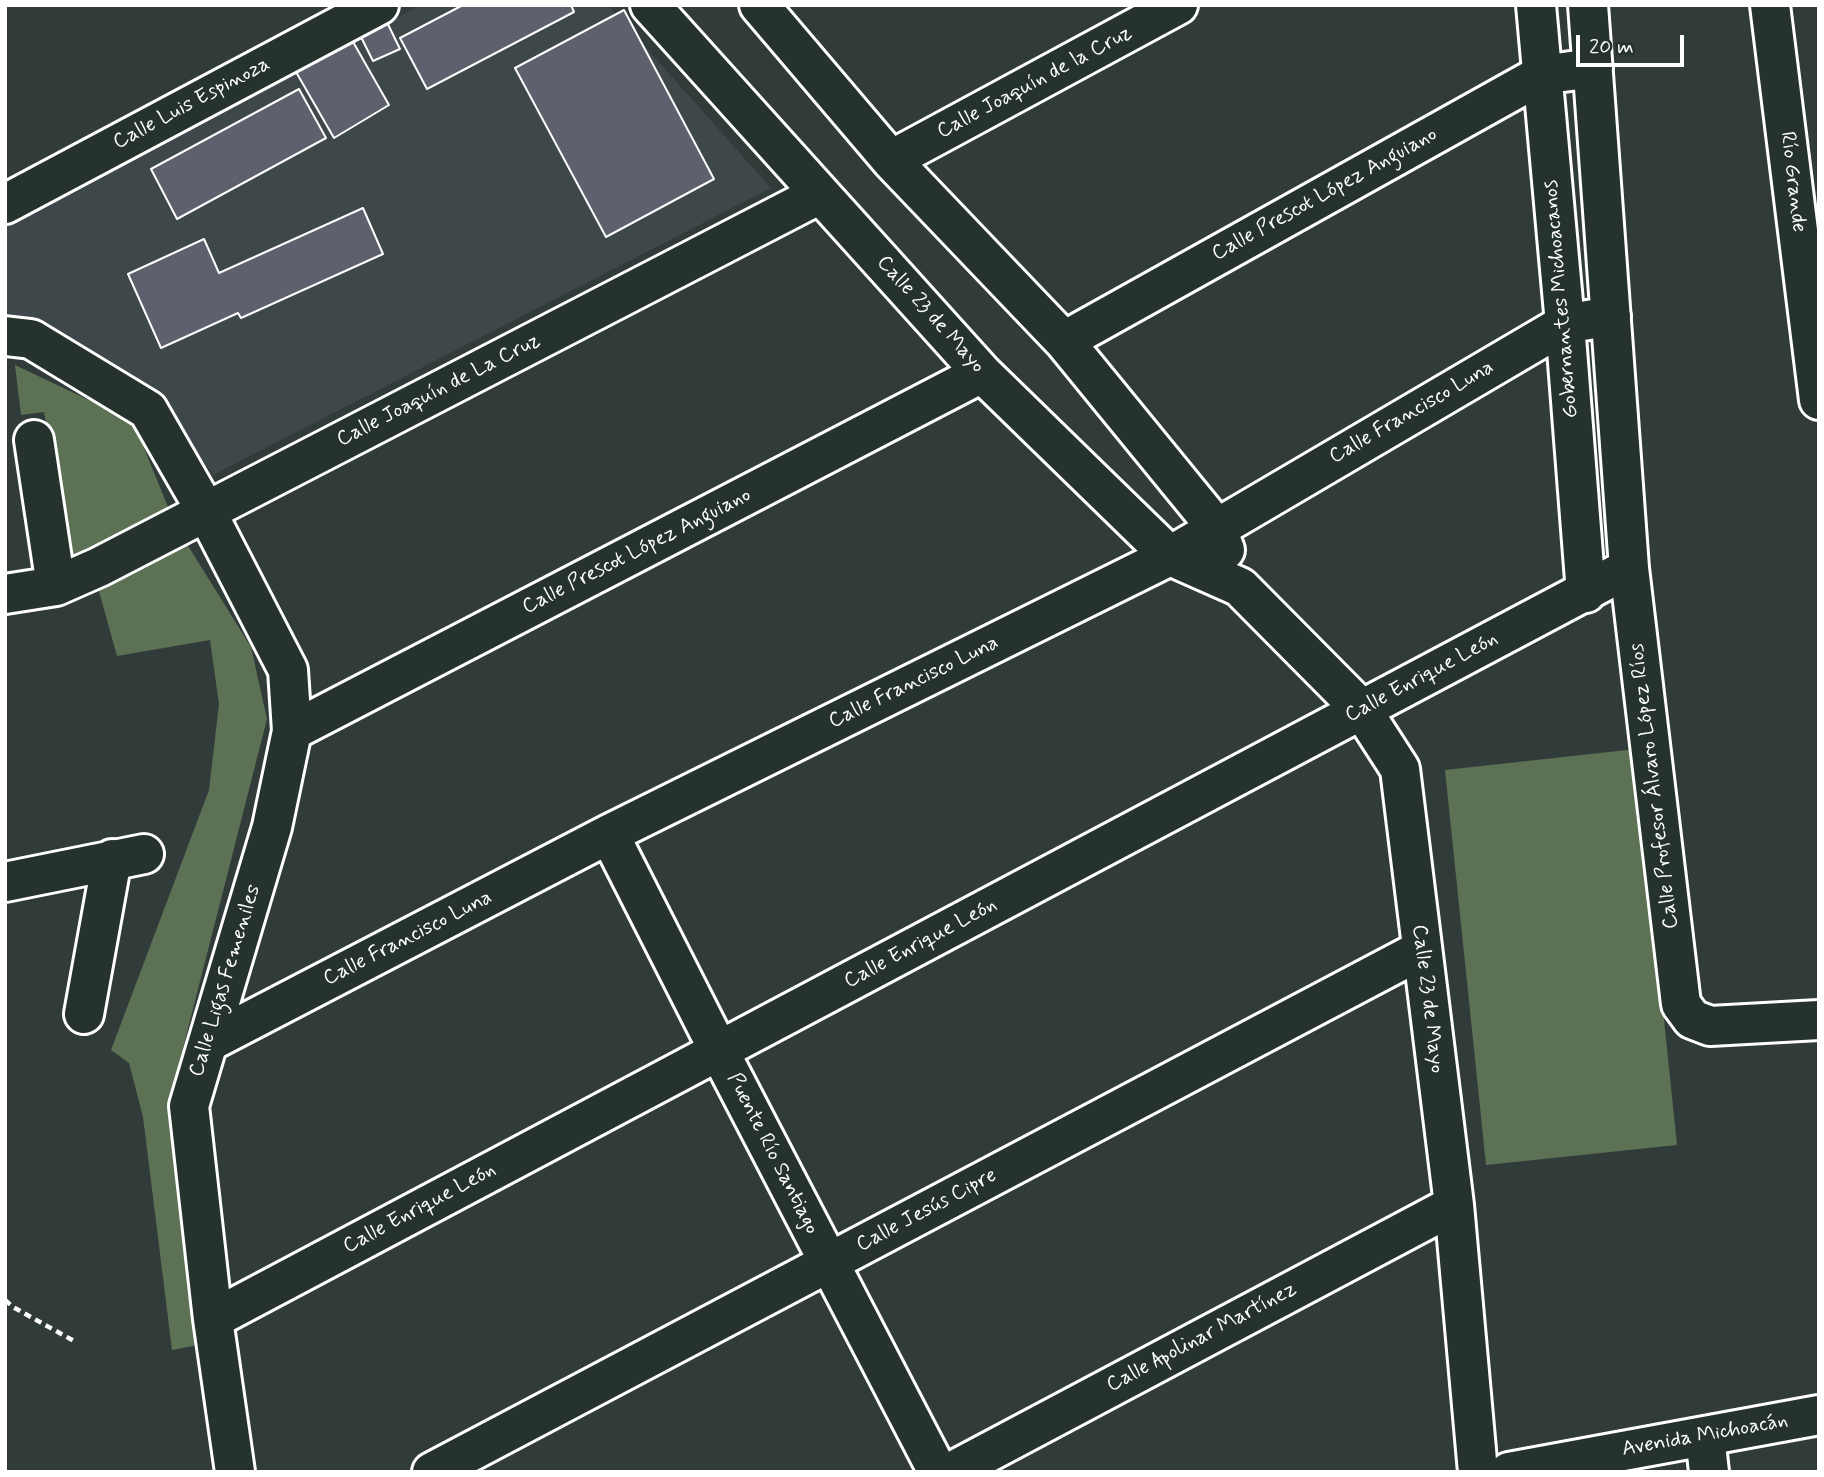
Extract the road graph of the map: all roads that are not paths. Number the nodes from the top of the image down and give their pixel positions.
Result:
1 (379, 5) edge
2 (650, 5) edge
3 (759, 5) edge
4 (1178, 5) edge
5 (1536, 5) edge
6 (1588, 5) edge
7 (1770, 5) edge
8 (1593, 68) junction
9 (1541, 75) junction
10 (891, 160) junction
11 (820, 194) junction
12 (5, 204) edge
13 (1611, 316) junction
14 (1565, 324) junction
15 (5, 336) edge
16 (1063, 341) junction
17 (982, 373) junction
18 (1819, 400) edge
19 (34, 440) dead end
20 (206, 511) junction
21 (1216, 527) junction
22 (1170, 556) junction
23 (1629, 568) junction
24 (56, 586) junction
25 (1240, 587) junction
26 (1586, 593) junction
27 (5, 594) edge
28 (1362, 710) junction
29 (292, 732) junction
30 (609, 834) junction
31 (5, 882) edge
32 (1421, 950) junction
33 (84, 1014) dead end
34 (1819, 1020) edge
35 (209, 1042) junction
36 (719, 1051) junction
37 (1454, 1205) junction
38 (829, 1263) junction
39 (213, 1319) junction
40 (1819, 1415) edge
41 (1707, 1454) edge
42 (235, 1472) edge
43 (432, 1472) edge
44 (938, 1472) edge
45 (951, 1472) edge
46 (1478, 1472) edge
47 (1509, 1472) edge

1 - 12 street, Calle Luis Espinoza
2 - 11 street, Calle 23 de Mayo
3 - 10 street, Calle 23 de Mayo
4 - 10 street, Calle Joaquín de la Cruz
5 - 9 street, Gobernantes Michoacanos
6 - 8 street
7 - 18 street, Río Grande
8 - 9 street, Calle Prescot López Anguiano
8 - 13 street
9 - 14 street, Gobernantes Michoacanos
9 - 16 street, Calle Prescot López Anguiano
10 - 16 street, Calle 23 de Mayo
11 - 17 street, Calle 23 de Mayo
11 - 20 street, Calle Joaquín de La Cruz
13 - 14 street, Calle Francisco Luna
13 - 23 street
14 - 21 street, Calle Francisco Luna
14 - 26 street, Gobernantes Michoacanos
15 - 20 street, Calle Ligas Femeniles
16 - 21 street, Calle 23 de Mayo
17 - 22 street, Calle 23 de Mayo
17 - 29 street, Calle Prescot López Anguiano
19 - 24 street
20 - 24 street, Calle Joaquín de La Cruz
20 - 29 street, Calle Ligas Femeniles
21 - 22 street, Calle Francisco Luna
21 - 25 street, Calle 23 de Mayo
22 - 25 street, Calle 23 de Mayo
22 - 30 street, Calle Francisco Luna
23 - 26 street, Calle Enrique León
23 - 34 street, Calle Profesor Álvaro López Ríos
24 - 27 street
25 - 28 street, Calle 23 de Mayo
26 - 28 street, Calle Enrique León
28 - 32 street, Calle 23 de Mayo
28 - 36 street, Calle Enrique León
29 - 35 street, Calle Ligas Femeniles
30 - 35 street, Calle Francisco Luna
30 - 36 street, Puente Río Santiago
31 - 33 street
32 - 37 street, Calle 23 de Mayo
32 - 38 street, Calle Jesús Cipre
35 - 39 street, Calle Ligas Femeniles
36 - 38 street, Puente Río Santiago
36 - 39 street, Calle Enrique León
37 - 45 street, Calle Apolinar Martínez
37 - 46 street, Calle 23 de Mayo
38 - 43 street, Calle Jesús Cipre
38 - 44 street, Puente Río Santiago
39 - 42 street, Calle Ligas Femeniles
40 - 41 street, Avenida Michoacán
41 - 47 street, Avenida Michoacán

